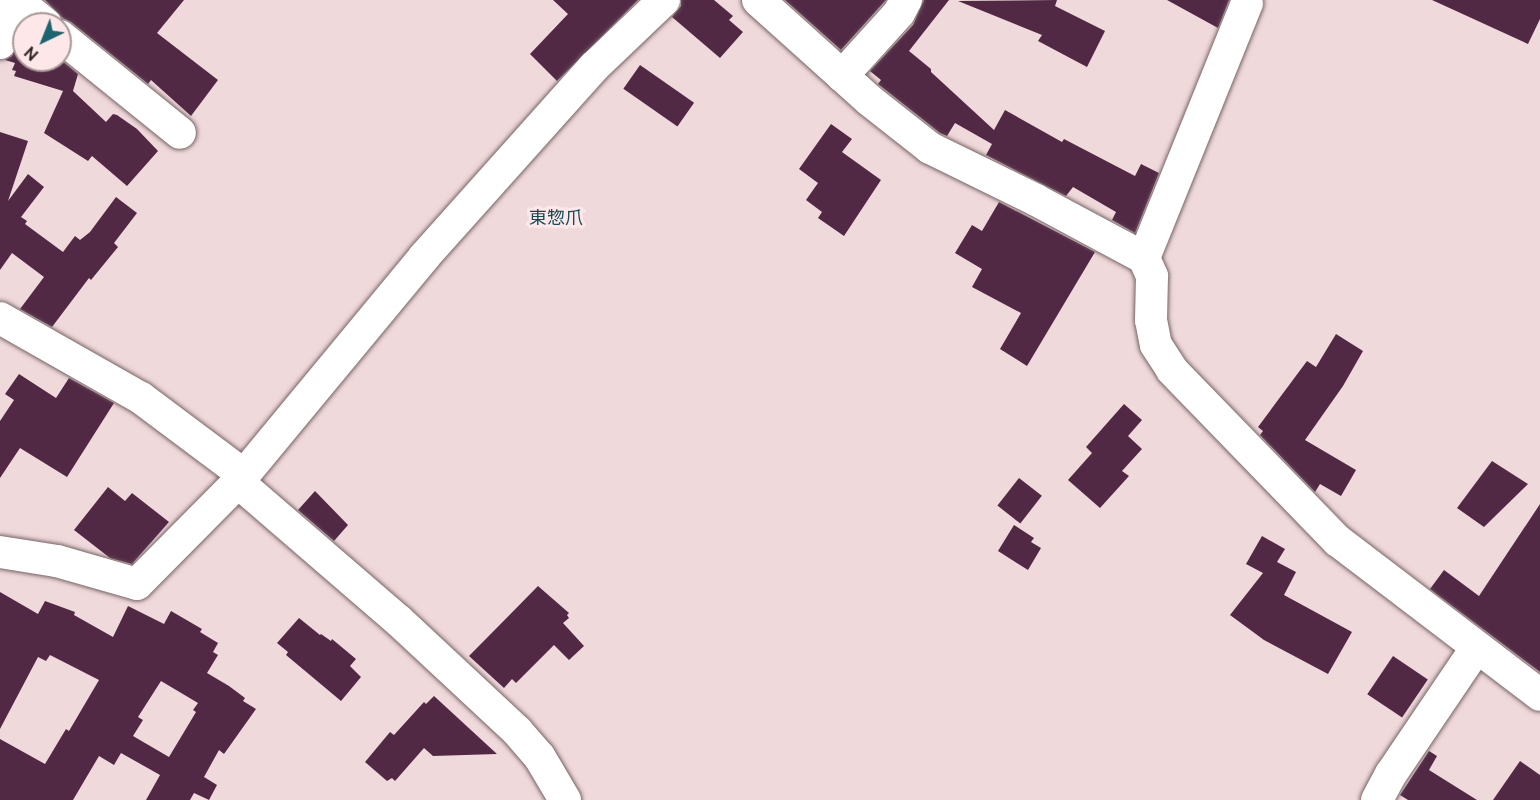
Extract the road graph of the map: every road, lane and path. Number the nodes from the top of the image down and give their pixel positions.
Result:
1 (16, 0) edge
2 (664, 0) edge
3 (758, 0) edge
4 (906, 0) edge
5 (1247, 3) dead end
6 (31, 12) edge
7 (0, 43) edge
8 (72, 46) edge
9 (842, 76) junction
10 (180, 133) dead end
11 (1144, 258) junction
12 (0, 318) edge
13 (241, 478) junction
14 (0, 552) edge
15 (1477, 647) junction
16 (1540, 695) edge
17 (565, 800) edge
18 (1377, 800) edge

1 - 6 street
1 - 7 street
2 - 13 street
3 - 9 street
4 - 9 street
5 - 11 street
8 - 10 street
9 - 11 street
11 - 15 street
12 - 13 street
13 - 14 street
13 - 17 street
15 - 16 street
15 - 18 street

